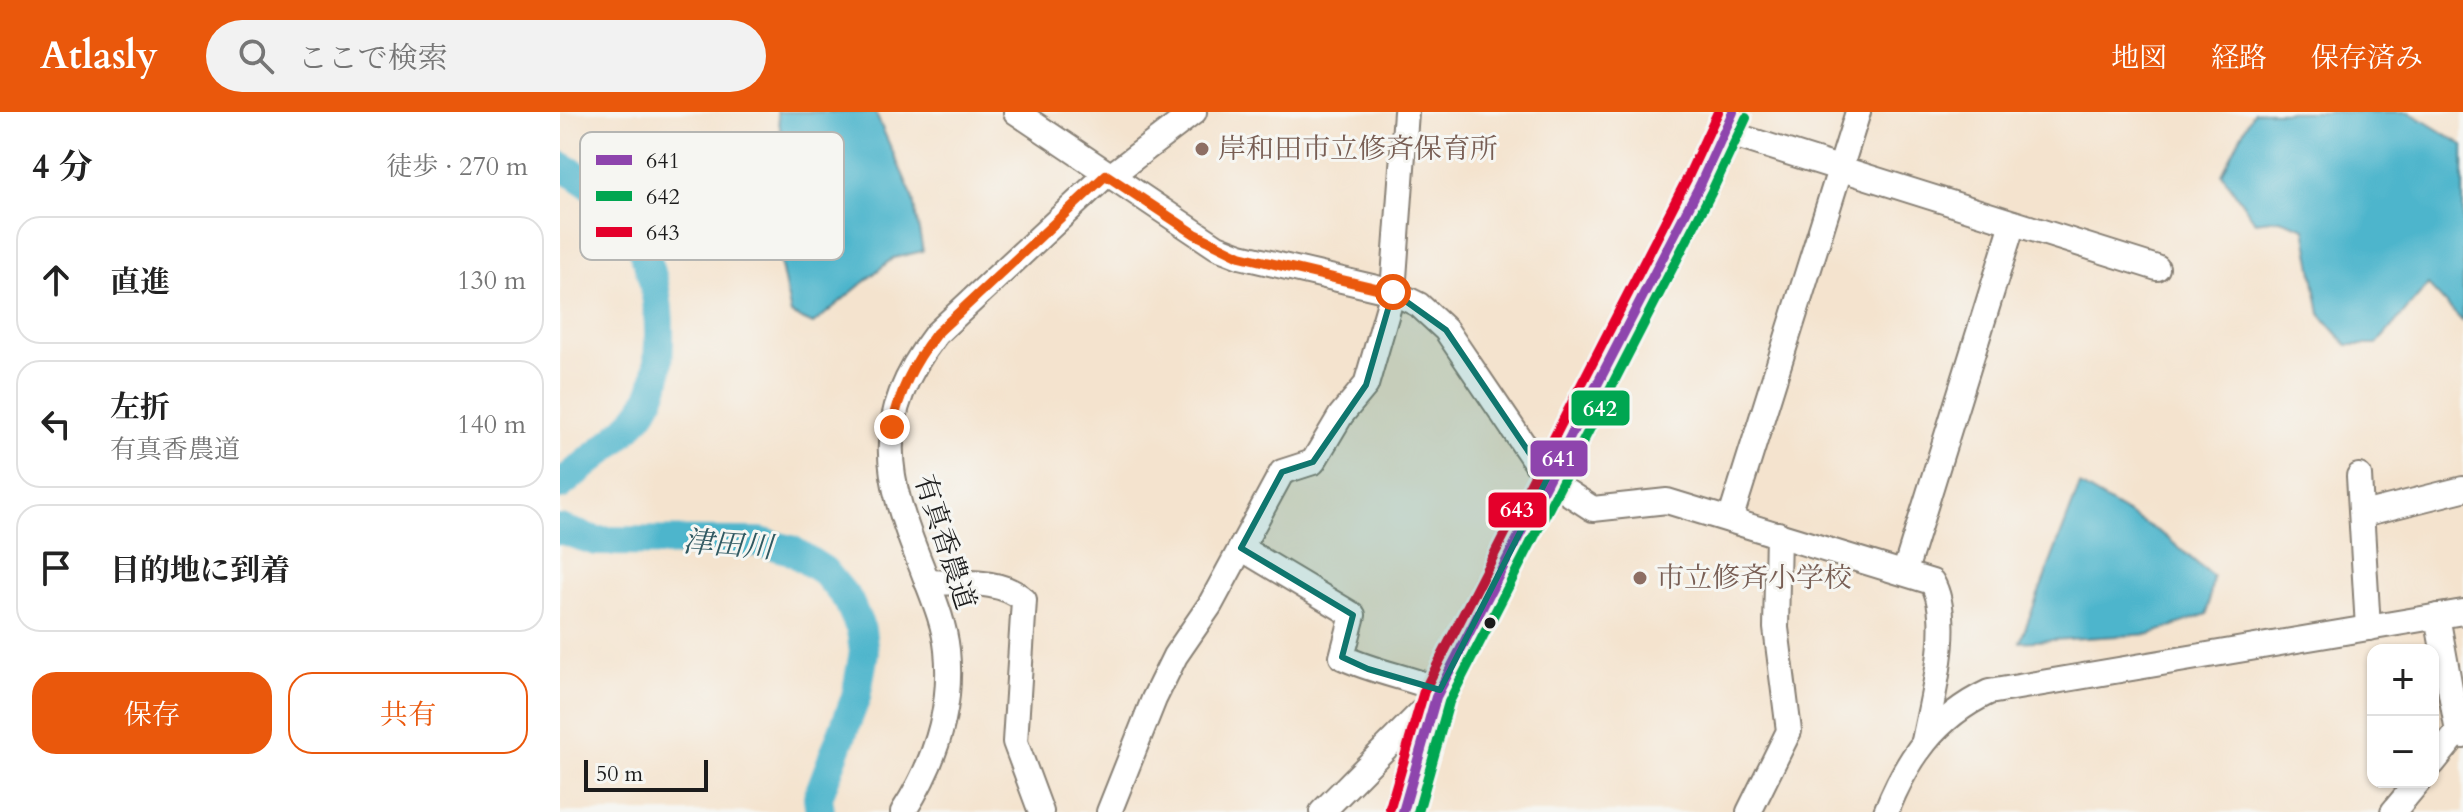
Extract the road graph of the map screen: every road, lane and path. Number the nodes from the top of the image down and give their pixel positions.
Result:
1 (1016, 112) edge
2 (1194, 112) edge
3 (1406, 112) edge
4 (1858, 112) edge
5 (1728, 122) edge
6 (1841, 168) junction
7 (1108, 176) junction
8 (2013, 223) junction
9 (2157, 268) dead end
10 (1393, 292) junction
11 (2359, 476) dead end
12 (1547, 479) junction
13 (2463, 489) edge
14 (2363, 514) junction
15 (1730, 520) junction
16 (1778, 534) junction
17 (1241, 548) junction
18 (1905, 571) junction
19 (927, 582) junction
20 (2463, 612) edge
21 (2437, 616) junction
22 (2368, 628) junction
23 (1438, 693) junction
24 (2461, 734) edge
25 (1924, 741) junction
26 (2439, 757) edge
27 (2413, 788) edge
28 (903, 812) edge
29 (1041, 812) edge
30 (1109, 812) edge
31 (1322, 812) edge
32 (1403, 812) edge
33 (1749, 812) edge
34 (1886, 812) edge
35 (2393, 812) edge

1 - 7 street
2 - 7 street, 有真香農道
3 - 10 street
4 - 6 street
5 - 6 street
5 - 12 main road
6 - 8 street
6 - 15 street
7 - 10 street
7 - 19 street, 有真香農道
8 - 9 street
8 - 18 street
10 - 12 street
10 - 17 street
11 - 14 street
12 - 15 street
12 - 23 main road
13 - 14 street
14 - 22 street
15 - 16 street
16 - 18 street
16 - 33 street
17 - 23 street
17 - 30 street
18 - 25 street
19 - 28 street, 有真香農道
19 - 29 street
20 - 21 street
21 - 22 street
21 - 24 street
22 - 25 street
23 - 31 street
23 - 32 main road
24 - 26 street
25 - 34 street
27 - 35 street

